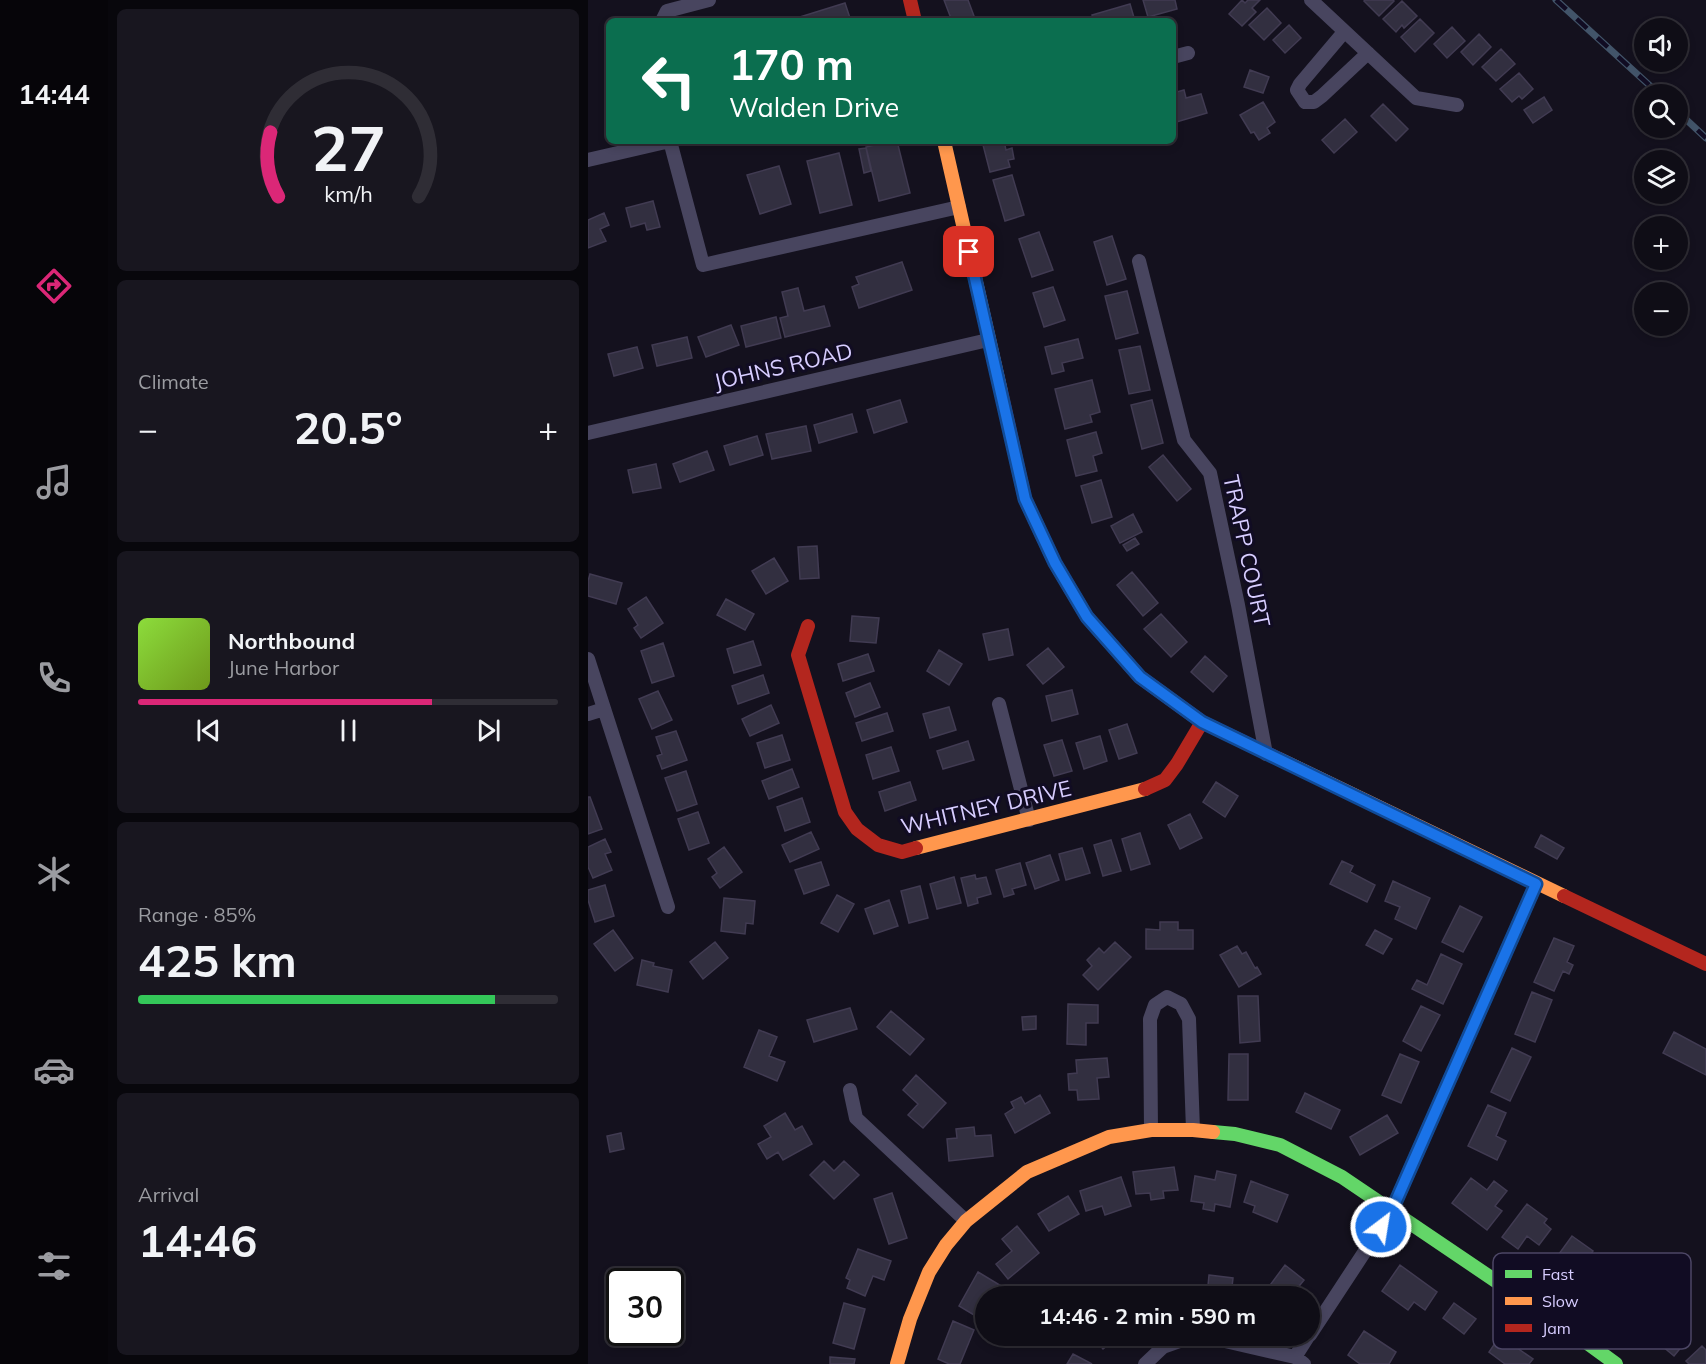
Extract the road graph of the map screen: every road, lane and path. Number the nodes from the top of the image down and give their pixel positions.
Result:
1 (709, 0) edge
2 (910, 0) edge
3 (1311, 0) edge
4 (664, 18) edge
5 (914, 18) edge
6 (1344, 32) junction
7 (1188, 53) dead end
8 (1368, 53) junction
9 (1176, 56) edge
10 (1458, 105) dead end
11 (657, 144) edge
12 (671, 144) edge
13 (945, 144) edge
14 (588, 160) edge
15 (959, 207) junction
16 (1139, 261) dead end
17 (988, 340) junction
18 (588, 433) edge
19 (808, 626) dead end
20 (588, 659) edge
21 (999, 704) dead end
22 (604, 709) junction
23 (588, 714) edge
24 (1202, 722) junction
25 (1266, 754) junction
26 (1029, 819) junction
27 (1536, 884) junction
28 (668, 907) dead end
29 (1706, 964) edge
30 (850, 1090) dead end
31 (1151, 1130) junction
32 (1193, 1130) junction
33 (1392, 1210) junction
34 (966, 1221) junction
35 (1493, 1279) edge
36 (1320, 1318) edge
37 (1166, 1346) edge
38 (1252, 1346) edge
39 (1305, 1346) edge
40 (1596, 1349) edge
41 (1299, 1360) edge
42 (897, 1364) edge
43 (1145, 1364) edge
44 (1616, 1364) edge

1 - 4 street
2 - 5 street
3 - 6 street
6 - 8 street
6 - 8 street
7 - 9 street
8 - 10 street
11 - 14 street
12 - 15 street
13 - 15 street
15 - 17 street
16 - 25 street, TRAPP COURT
17 - 18 street, JOHNS ROAD
17 - 24 street
19 - 26 street, WHITNEY DRIVE
20 - 22 street
21 - 26 street
22 - 23 street
22 - 28 street
24 - 25 street
24 - 26 street, WHITNEY DRIVE
25 - 27 street
27 - 29 street
27 - 33 street
30 - 34 street
31 - 32 street
31 - 32 street
31 - 34 street
32 - 33 street
33 - 35 street
33 - 36 street
34 - 42 street
37 - 43 street
38 - 41 street
39 - 41 street
40 - 44 street

